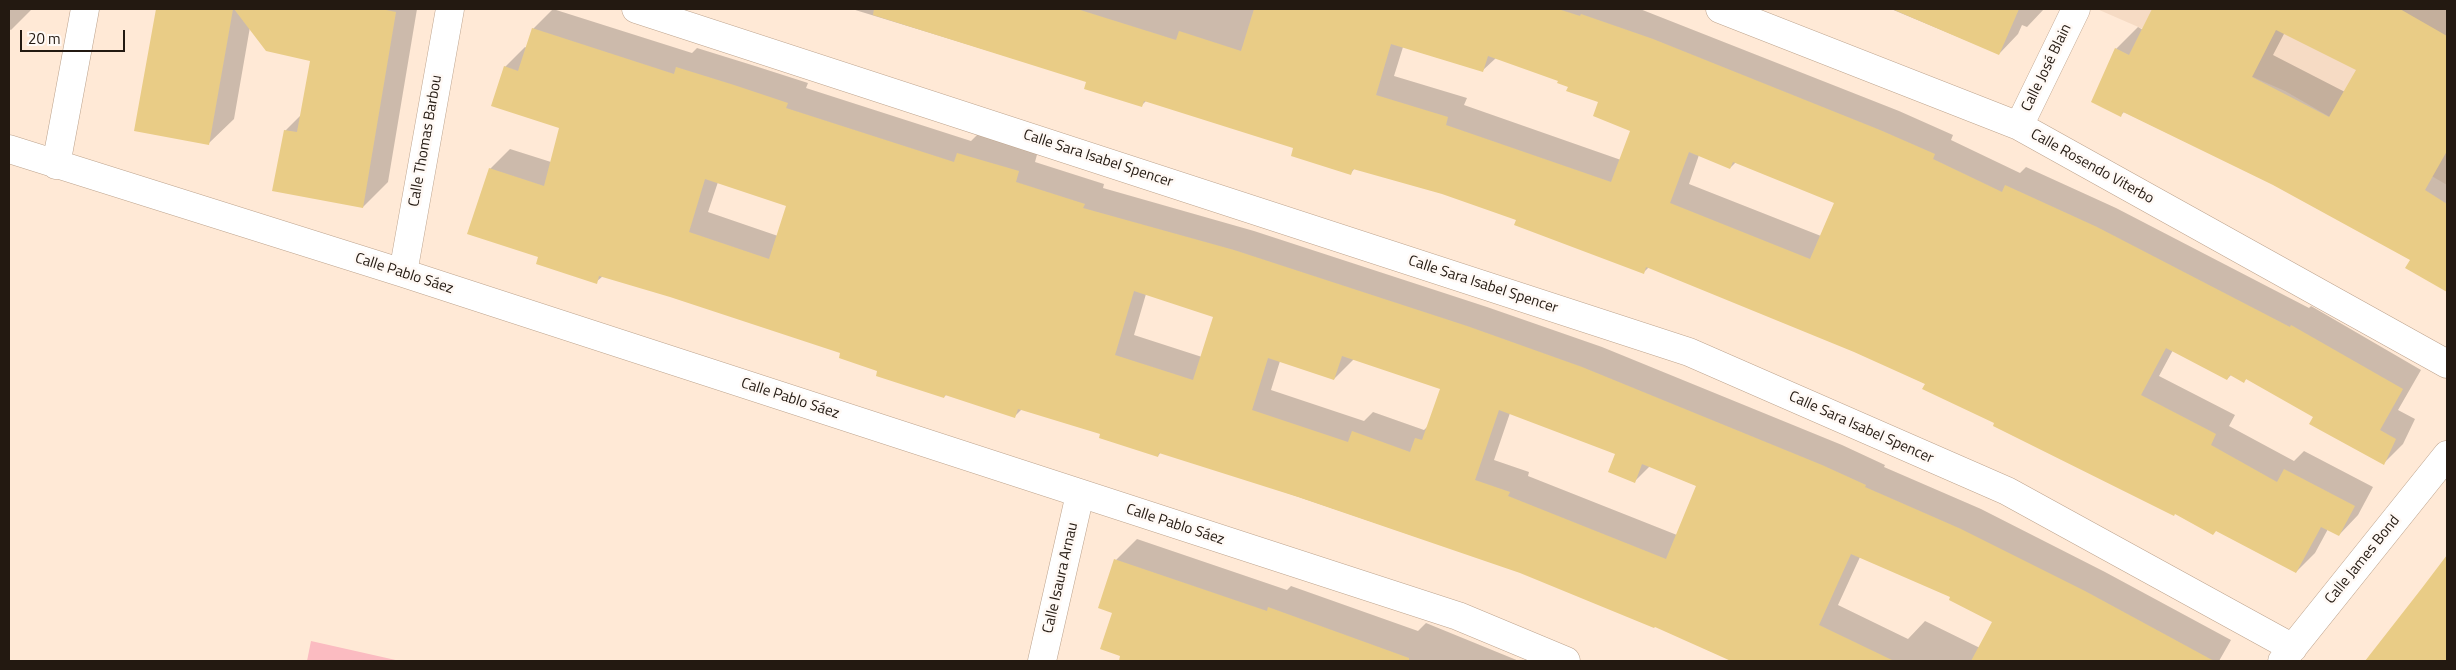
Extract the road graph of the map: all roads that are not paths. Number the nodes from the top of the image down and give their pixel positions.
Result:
1 (85, 9) edge
2 (450, 9) edge
3 (636, 9) edge
4 (1720, 9) edge
5 (2076, 9) edge
6 (2019, 126) junction
7 (9, 149) edge
8 (56, 165) junction
9 (403, 273) junction
10 (2447, 364) edge
11 (2446, 457) edge
12 (1080, 494) junction
13 (2288, 654) edge
14 (1042, 661) edge
15 (1566, 661) edge

1 - 8 street
2 - 9 street, Calle Thomas Barbou
3 - 13 street, Calle Sara Isabel Spencer
4 - 6 street, Calle Rosendo Viterbo
5 - 6 street, Calle José Blain
6 - 10 street, Calle Rosendo Viterbo
7 - 8 street, Calle Pablo Sáez
8 - 9 street, Calle Pablo Sáez
9 - 12 street, Calle Pablo Sáez
11 - 13 street, Calle James Bond
12 - 14 street, Calle Isaura Arnau
12 - 15 street, Calle Pablo Sáez

